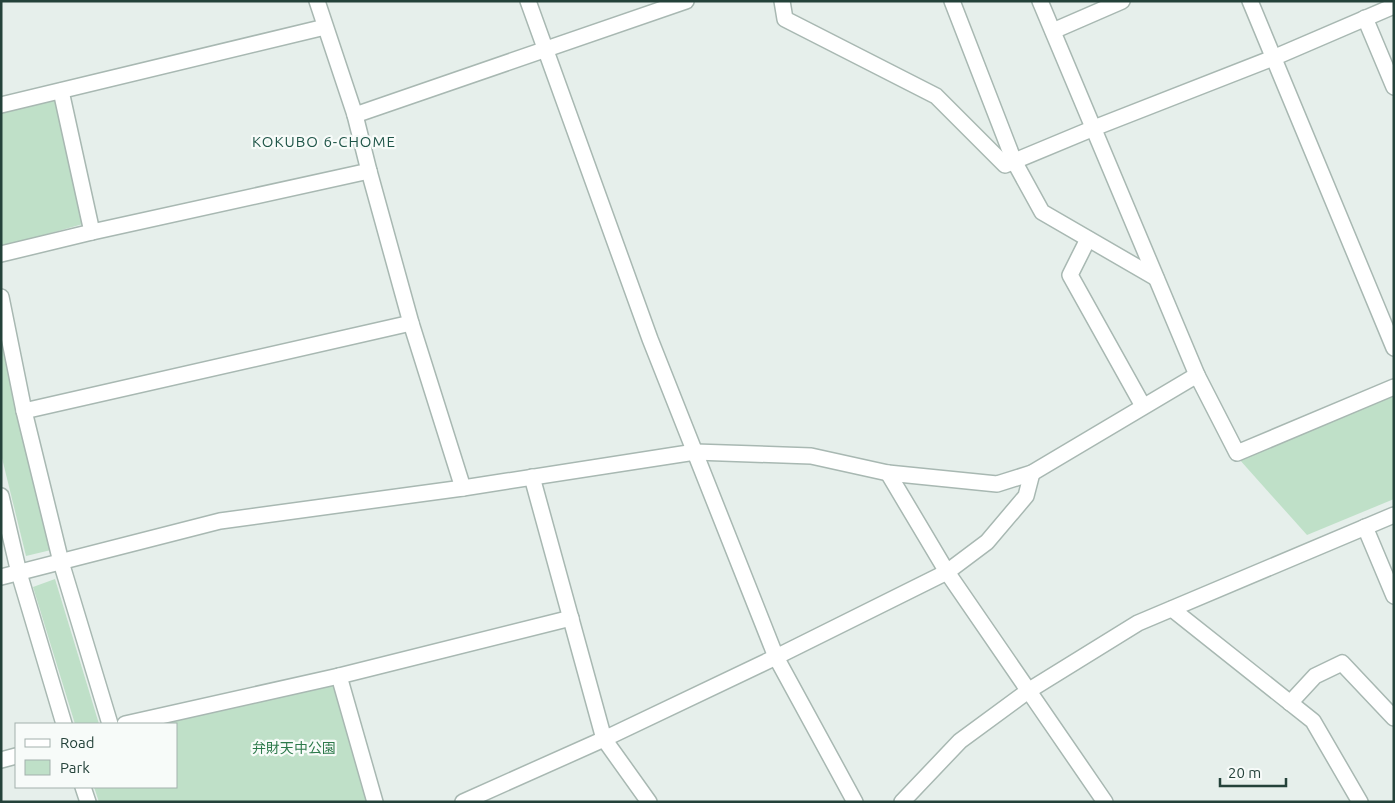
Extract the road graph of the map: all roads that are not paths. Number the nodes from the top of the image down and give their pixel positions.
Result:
1 (317, 1) edge
2 (528, 1) edge
3 (686, 1) edge
4 (782, 1) edge
5 (952, 1) edge
6 (1040, 1) edge
7 (1122, 1) edge
8 (1250, 1) edge
9 (1394, 6) edge
10 (1365, 18) junction
11 (325, 27) junction
12 (1053, 31) junction
13 (544, 49) junction
14 (1273, 58) junction
15 (1394, 87) edge
16 (62, 91) junction
17 (1, 105) edge
18 (355, 115) junction
19 (1094, 128) junction
20 (1014, 161) junction
21 (369, 171) junction
22 (92, 232) junction
23 (1088, 239) junction
24 (1, 254) edge
25 (1156, 278) junction
26 (1, 297) edge
27 (411, 323) junction
28 (1394, 348) edge
29 (1197, 376) junction
30 (1394, 387) edge
31 (1143, 406) junction
32 (24, 411) junction
33 (694, 452) junction
34 (888, 473) junction
35 (1032, 473) junction
36 (532, 477) junction
37 (463, 488) junction
38 (1, 496) edge
39 (1394, 515) edge
40 (1365, 527) junction
41 (61, 562) junction
42 (947, 572) junction
43 (19, 573) junction
44 (1, 577) edge
45 (1394, 596) edge
46 (1172, 609) junction
47 (571, 618) junction
48 (776, 657) junction
49 (339, 676) junction
50 (1028, 691) junction
51 (1290, 703) junction
52 (1394, 718) edge
53 (64, 723) edge
54 (110, 723) edge
55 (129, 723) edge
56 (604, 739) junction
57 (15, 756) edge
58 (1, 760) edge
59 (83, 788) edge
60 (88, 802) edge
61 (375, 802) edge
62 (463, 802) edge
63 (649, 802) edge
64 (855, 802) edge
65 (902, 802) edge
66 (1104, 802) edge
67 (1360, 802) edge

1 - 11 street
2 - 13 street
3 - 13 street
4 - 20 street
5 - 20 street
6 - 12 street
7 - 12 street
8 - 14 street
9 - 10 street
10 - 14 street
10 - 15 street
11 - 16 street
11 - 18 street
12 - 19 street
13 - 18 street
13 - 33 street
14 - 19 street
14 - 28 street
16 - 17 street
16 - 22 street
18 - 21 street
19 - 20 street
19 - 25 street
20 - 23 street
21 - 22 street
21 - 27 street
22 - 24 street
23 - 25 street
23 - 31 street
25 - 29 street
26 - 32 street
27 - 32 street
27 - 37 street
29 - 30 street
29 - 31 street
31 - 35 street
32 - 41 street
33 - 34 street
33 - 36 street
33 - 48 street
34 - 35 street
34 - 42 street
35 - 42 street
36 - 37 street
36 - 47 street
37 - 41 street
38 - 43 street
39 - 40 street
40 - 45 street
40 - 46 street
41 - 43 street
41 - 54 street
42 - 48 street
42 - 50 street
43 - 44 street
43 - 53 street
46 - 50 street
46 - 51 street
47 - 49 street
47 - 56 street
48 - 56 street
48 - 64 street
49 - 55 street
49 - 61 street
50 - 65 street
50 - 66 street
51 - 52 street
51 - 67 street
56 - 62 street
56 - 63 street
57 - 58 street
59 - 60 street

